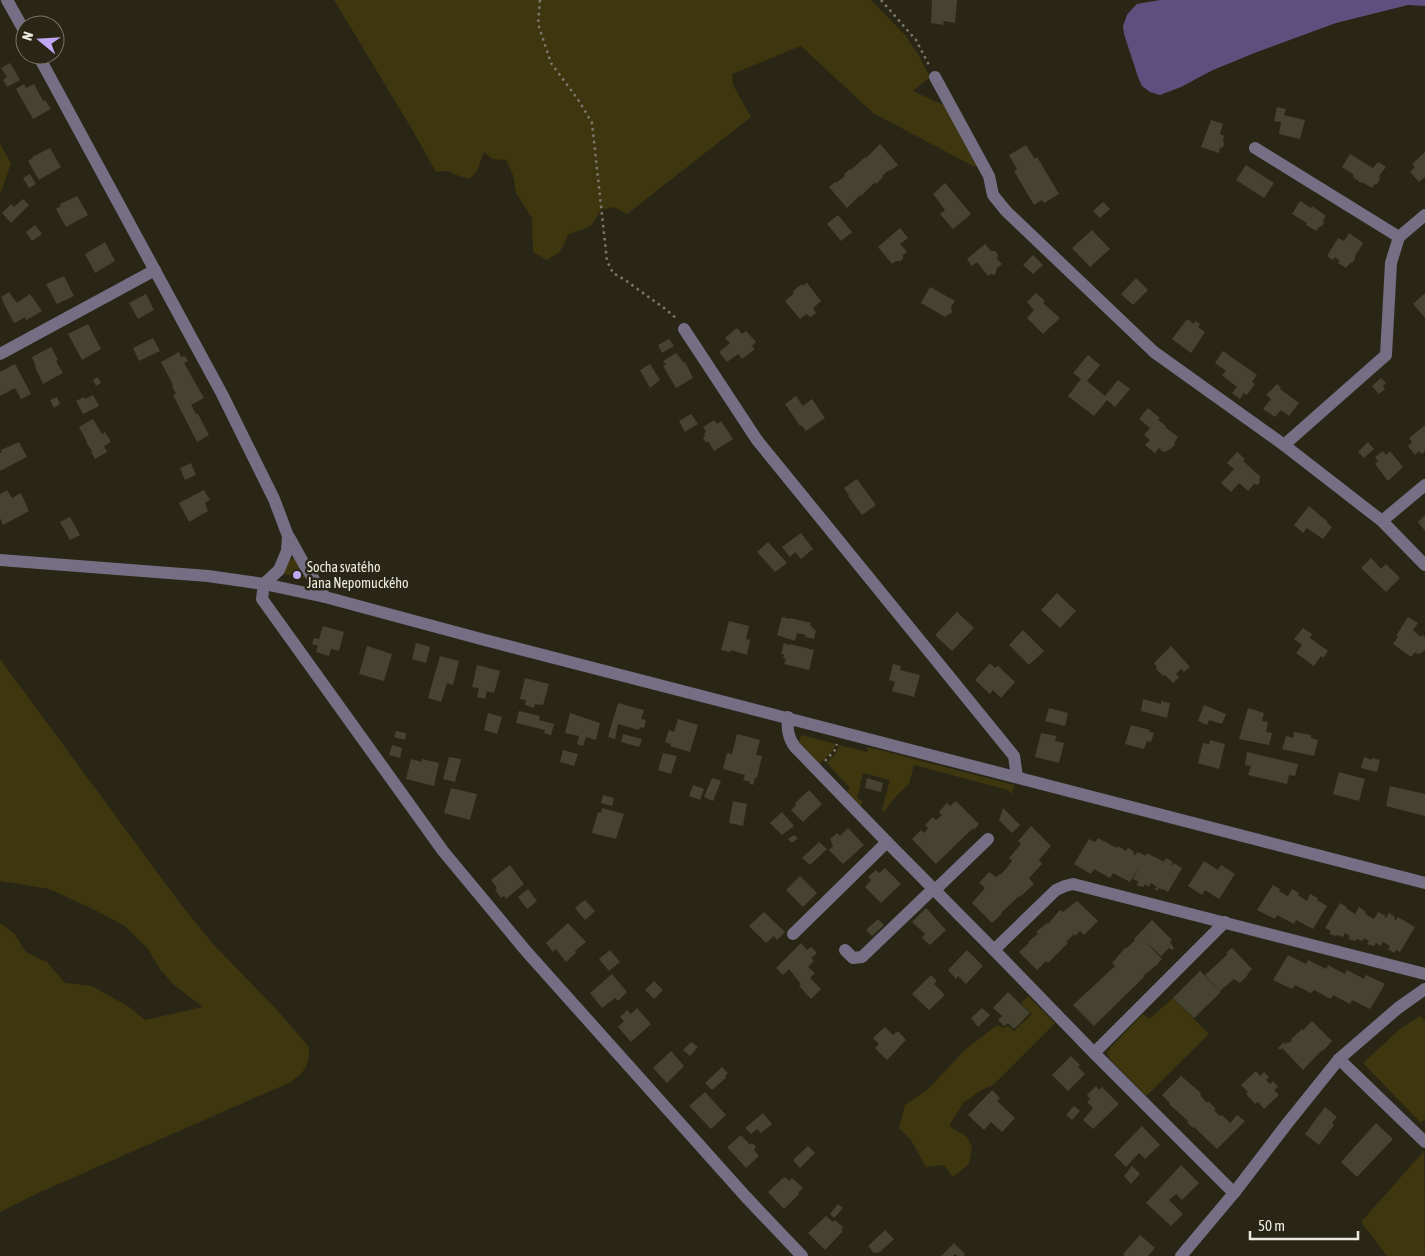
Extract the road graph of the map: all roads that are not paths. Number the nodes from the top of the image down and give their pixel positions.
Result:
1 (7, 0) edge
2 (15, 15) edge
3 (43, 65) edge
4 (935, 77) road end
5 (1255, 148) dead end
6 (1425, 215) edge
7 (1399, 237) junction
8 (155, 270) junction
9 (684, 329) road end
10 (0, 354) edge
11 (1284, 445) junction
12 (1425, 485) edge
13 (1382, 521) junction
14 (288, 536) junction
15 (0, 560) edge
16 (1425, 565) edge
17 (264, 584) junction
18 (325, 597) junction
19 (788, 717) junction
20 (1017, 777) junction
21 (988, 839) dead end
22 (887, 842) junction
23 (1425, 882) edge
24 (934, 889) junction
25 (1225, 922) junction
26 (793, 934) dead end
27 (844, 950) dead end
28 (994, 950) junction
29 (1425, 974) edge
30 (1425, 989) edge
31 (1094, 1054) junction
32 (1339, 1059) junction
33 (1425, 1142) edge
34 (1234, 1193) junction
35 (802, 1256) edge
36 (1181, 1256) edge

1 - 2 street
3 - 8 street
4 - 11 street
5 - 7 street
6 - 7 street
7 - 11 street
8 - 10 street
8 - 14 street
9 - 20 street
11 - 13 street
12 - 13 street
13 - 16 street
14 - 17 street
14 - 18 street
15 - 17 street
17 - 18 street
17 - 35 street
18 - 19 street
19 - 20 street
19 - 22 street
20 - 23 street
21 - 24 street
22 - 24 street
22 - 26 street
24 - 27 street
24 - 28 street
25 - 28 street
25 - 29 street
25 - 31 street
28 - 31 street
30 - 32 street
31 - 34 street
32 - 33 street
32 - 34 street
34 - 36 street

